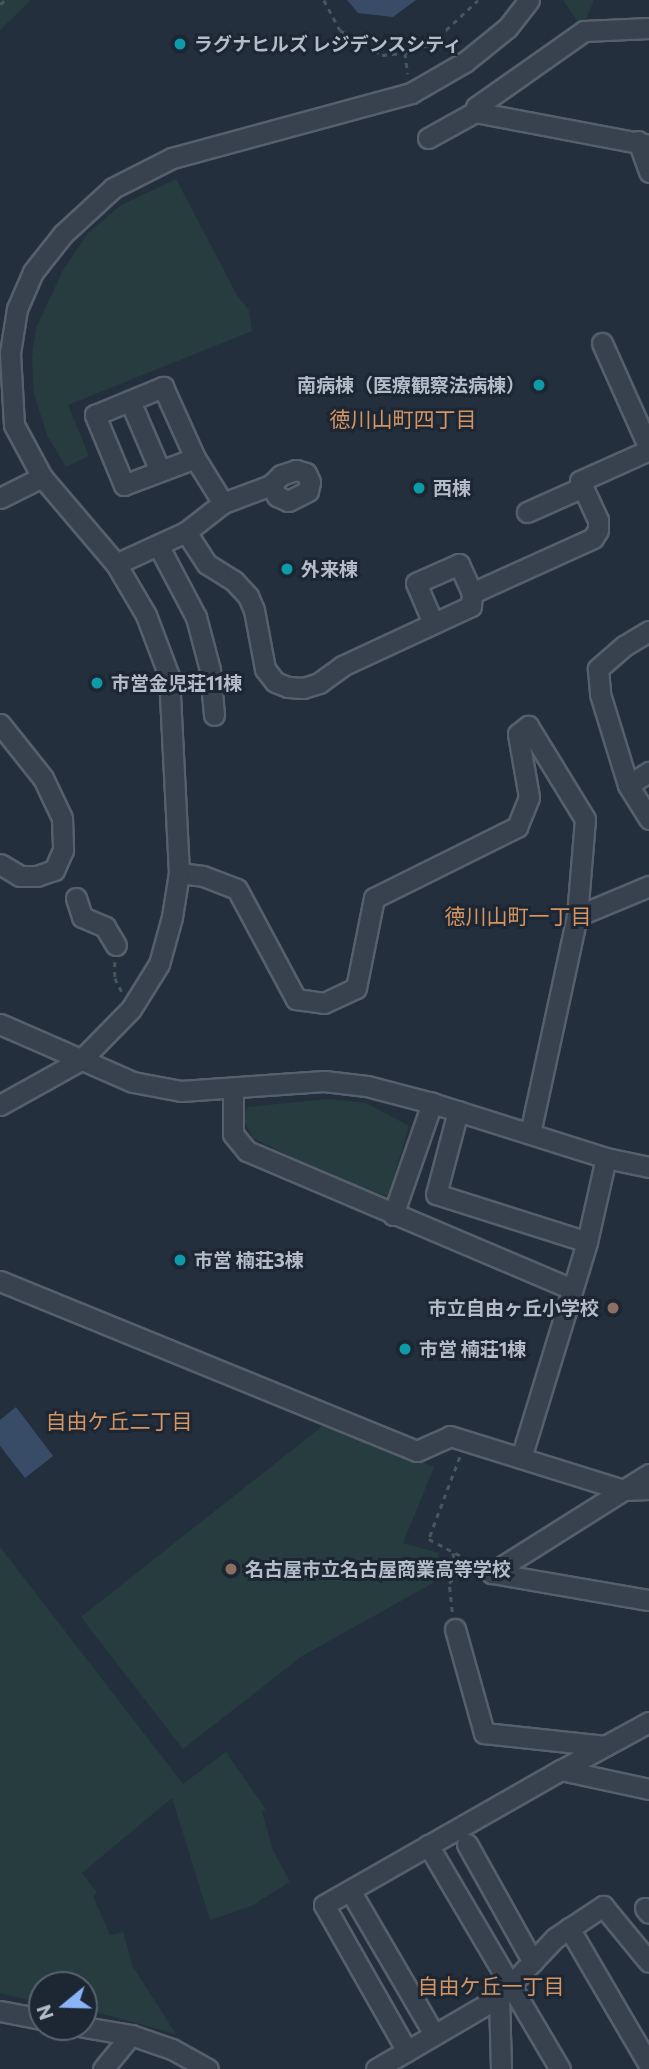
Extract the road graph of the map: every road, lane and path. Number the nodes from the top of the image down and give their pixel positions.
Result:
1 (6, 0) edge
2 (324, 0) edge
3 (478, 0) edge
4 (529, 0) edge
5 (0, 4) edge
6 (649, 28) edge
7 (475, 113) junction
8 (428, 138) dead end
9 (644, 143) edge
10 (649, 172) edge
11 (602, 343) dead end
12 (130, 401) junction
13 (649, 449) edge
14 (195, 458) junction
15 (160, 471) junction
16 (42, 477) junction
17 (271, 485) dead end
18 (583, 487) junction
19 (0, 498) edge
20 (223, 503) junction
21 (527, 512) dead end
22 (186, 532) junction
23 (158, 545) junction
24 (116, 564) junction
25 (472, 593) junction
26 (433, 623) junction
27 (649, 631) edge
28 (214, 715) dead end
29 (0, 724) edge
30 (649, 772) edge
31 (628, 785) junction
32 (649, 819) edge
33 (0, 864) edge
34 (179, 873) junction
35 (649, 886) edge
36 (76, 898) dead end
37 (577, 916) junction
38 (116, 945) joint
39 (131, 1009) junction
40 (0, 1024) edge
41 (81, 1060) junction
42 (233, 1088) junction
43 (432, 1103) junction
44 (0, 1105) edge
45 (458, 1111) junction
46 (530, 1133) junction
47 (606, 1158) junction
48 (649, 1167) edge
49 (393, 1215) junction
50 (586, 1242) junction
51 (0, 1281) edge
52 (572, 1289) junction
53 (466, 1441) junction
54 (521, 1458) junction
55 (649, 1474) edge
56 (649, 1489) edge
57 (623, 1490) junction
58 (452, 1552) junction
59 (459, 1573) junction
60 (492, 1573) junction
61 (449, 1594) dead end
62 (649, 1600) edge
63 (455, 1629) dead end
64 (649, 1722) edge
65 (605, 1746) junction
66 (561, 1770) junction
67 (649, 1789) edge
68 (467, 1844) dead end
69 (428, 1845) junction
70 (355, 1899) dead end
71 (569, 1928) junction
72 (533, 1962) junction
73 (649, 1962) edge
74 (505, 1992) junction
75 (0, 2011) edge
76 (28, 2016) edge
77 (98, 2029) edge
78 (434, 2034) junction
79 (131, 2035) junction
80 (407, 2050) junction
81 (649, 2065) edge
82 (103, 2069) edge
83 (208, 2069) edge
84 (376, 2069) edge
85 (501, 2069) edge
86 (560, 2069) edge

1 - 5 path
2 - 3 path
4 - 16 street
6 - 7 street
7 - 8 street
7 - 9 street
9 - 10 street
11 - 13 street
12 - 14 street
12 - 15 street
12 - 15 street
13 - 18 street
14 - 15 street
14 - 20 street
16 - 19 street
16 - 24 street
17 - 20 street
18 - 21 street
18 - 25 street
20 - 22 street
22 - 23 street
22 - 26 street
23 - 24 street
23 - 28 street
24 - 34 street
25 - 26 street
25 - 26 street
27 - 31 street
29 - 33 street
30 - 31 street
31 - 32 street
34 - 37 street
34 - 39 street
35 - 37 street
36 - 38 street
37 - 46 street
38 - 39 path
39 - 41 street
40 - 41 street
41 - 42 street
41 - 44 street
42 - 43 street
42 - 49 street
43 - 45 street
43 - 49 street
45 - 46 street
45 - 50 street
46 - 47 street
47 - 48 street
47 - 50 street
49 - 52 street
50 - 52 street
51 - 53 street
52 - 54 street
53 - 54 street
53 - 58 path
54 - 57 street
55 - 57 street
56 - 57 street
57 - 60 street
58 - 59 path
58 - 60 path
59 - 60 path
59 - 61 path
60 - 62 street
63 - 65 street
64 - 65 street
65 - 66 street
66 - 67 street
66 - 69 street
68 - 72 street
69 - 74 street
69 - 80 street
70 - 78 street
71 - 72 street
71 - 73 street
71 - 81 street
72 - 74 street
74 - 78 street
74 - 85 street
74 - 86 street
75 - 76 street
77 - 79 street
78 - 80 street
79 - 82 street
79 - 83 street
80 - 84 street

